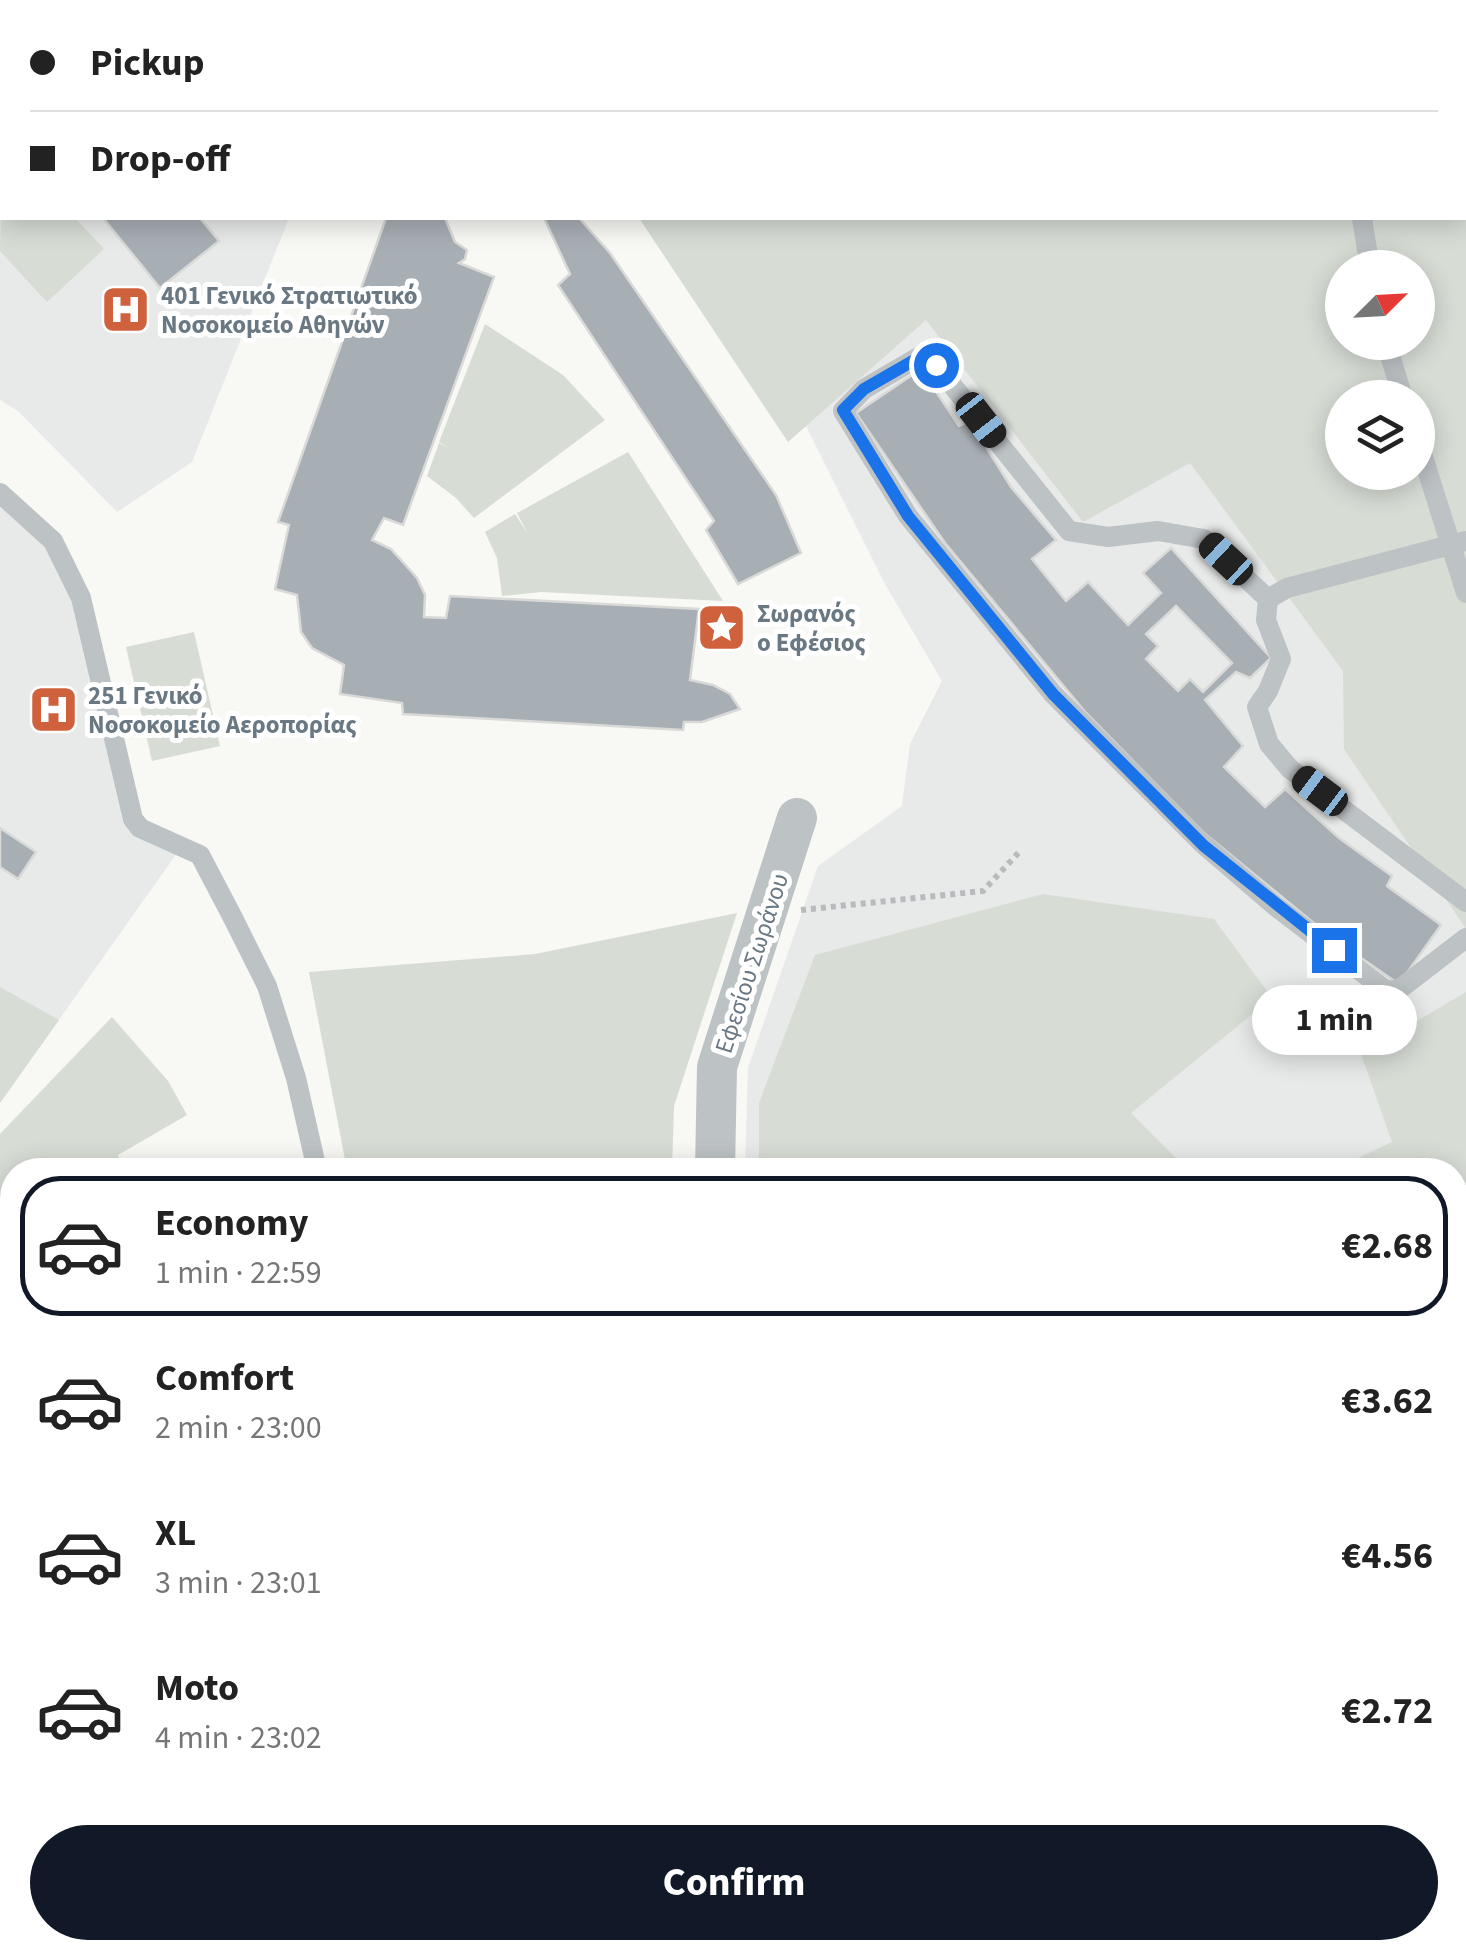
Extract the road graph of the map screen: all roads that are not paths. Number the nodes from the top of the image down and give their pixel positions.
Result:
1 (1362, 220) edge
2 (1367, 250) edge
3 (1435, 484) edge
4 (0, 492) edge
5 (1458, 543) edge
6 (1466, 593) edge
7 (1268, 599) junction
8 (797, 818) dead end
9 (1466, 902) edge
10 (1466, 938) edge
11 (314, 1158) edge
12 (715, 1158) edge

1 - 2 lane
3 - 5 lane
4 - 11 lane
5 - 6 lane
5 - 7 lane
7 - 9 lane
7 - 10 lane
8 - 12 street, Εφεσίου Σωράνου

